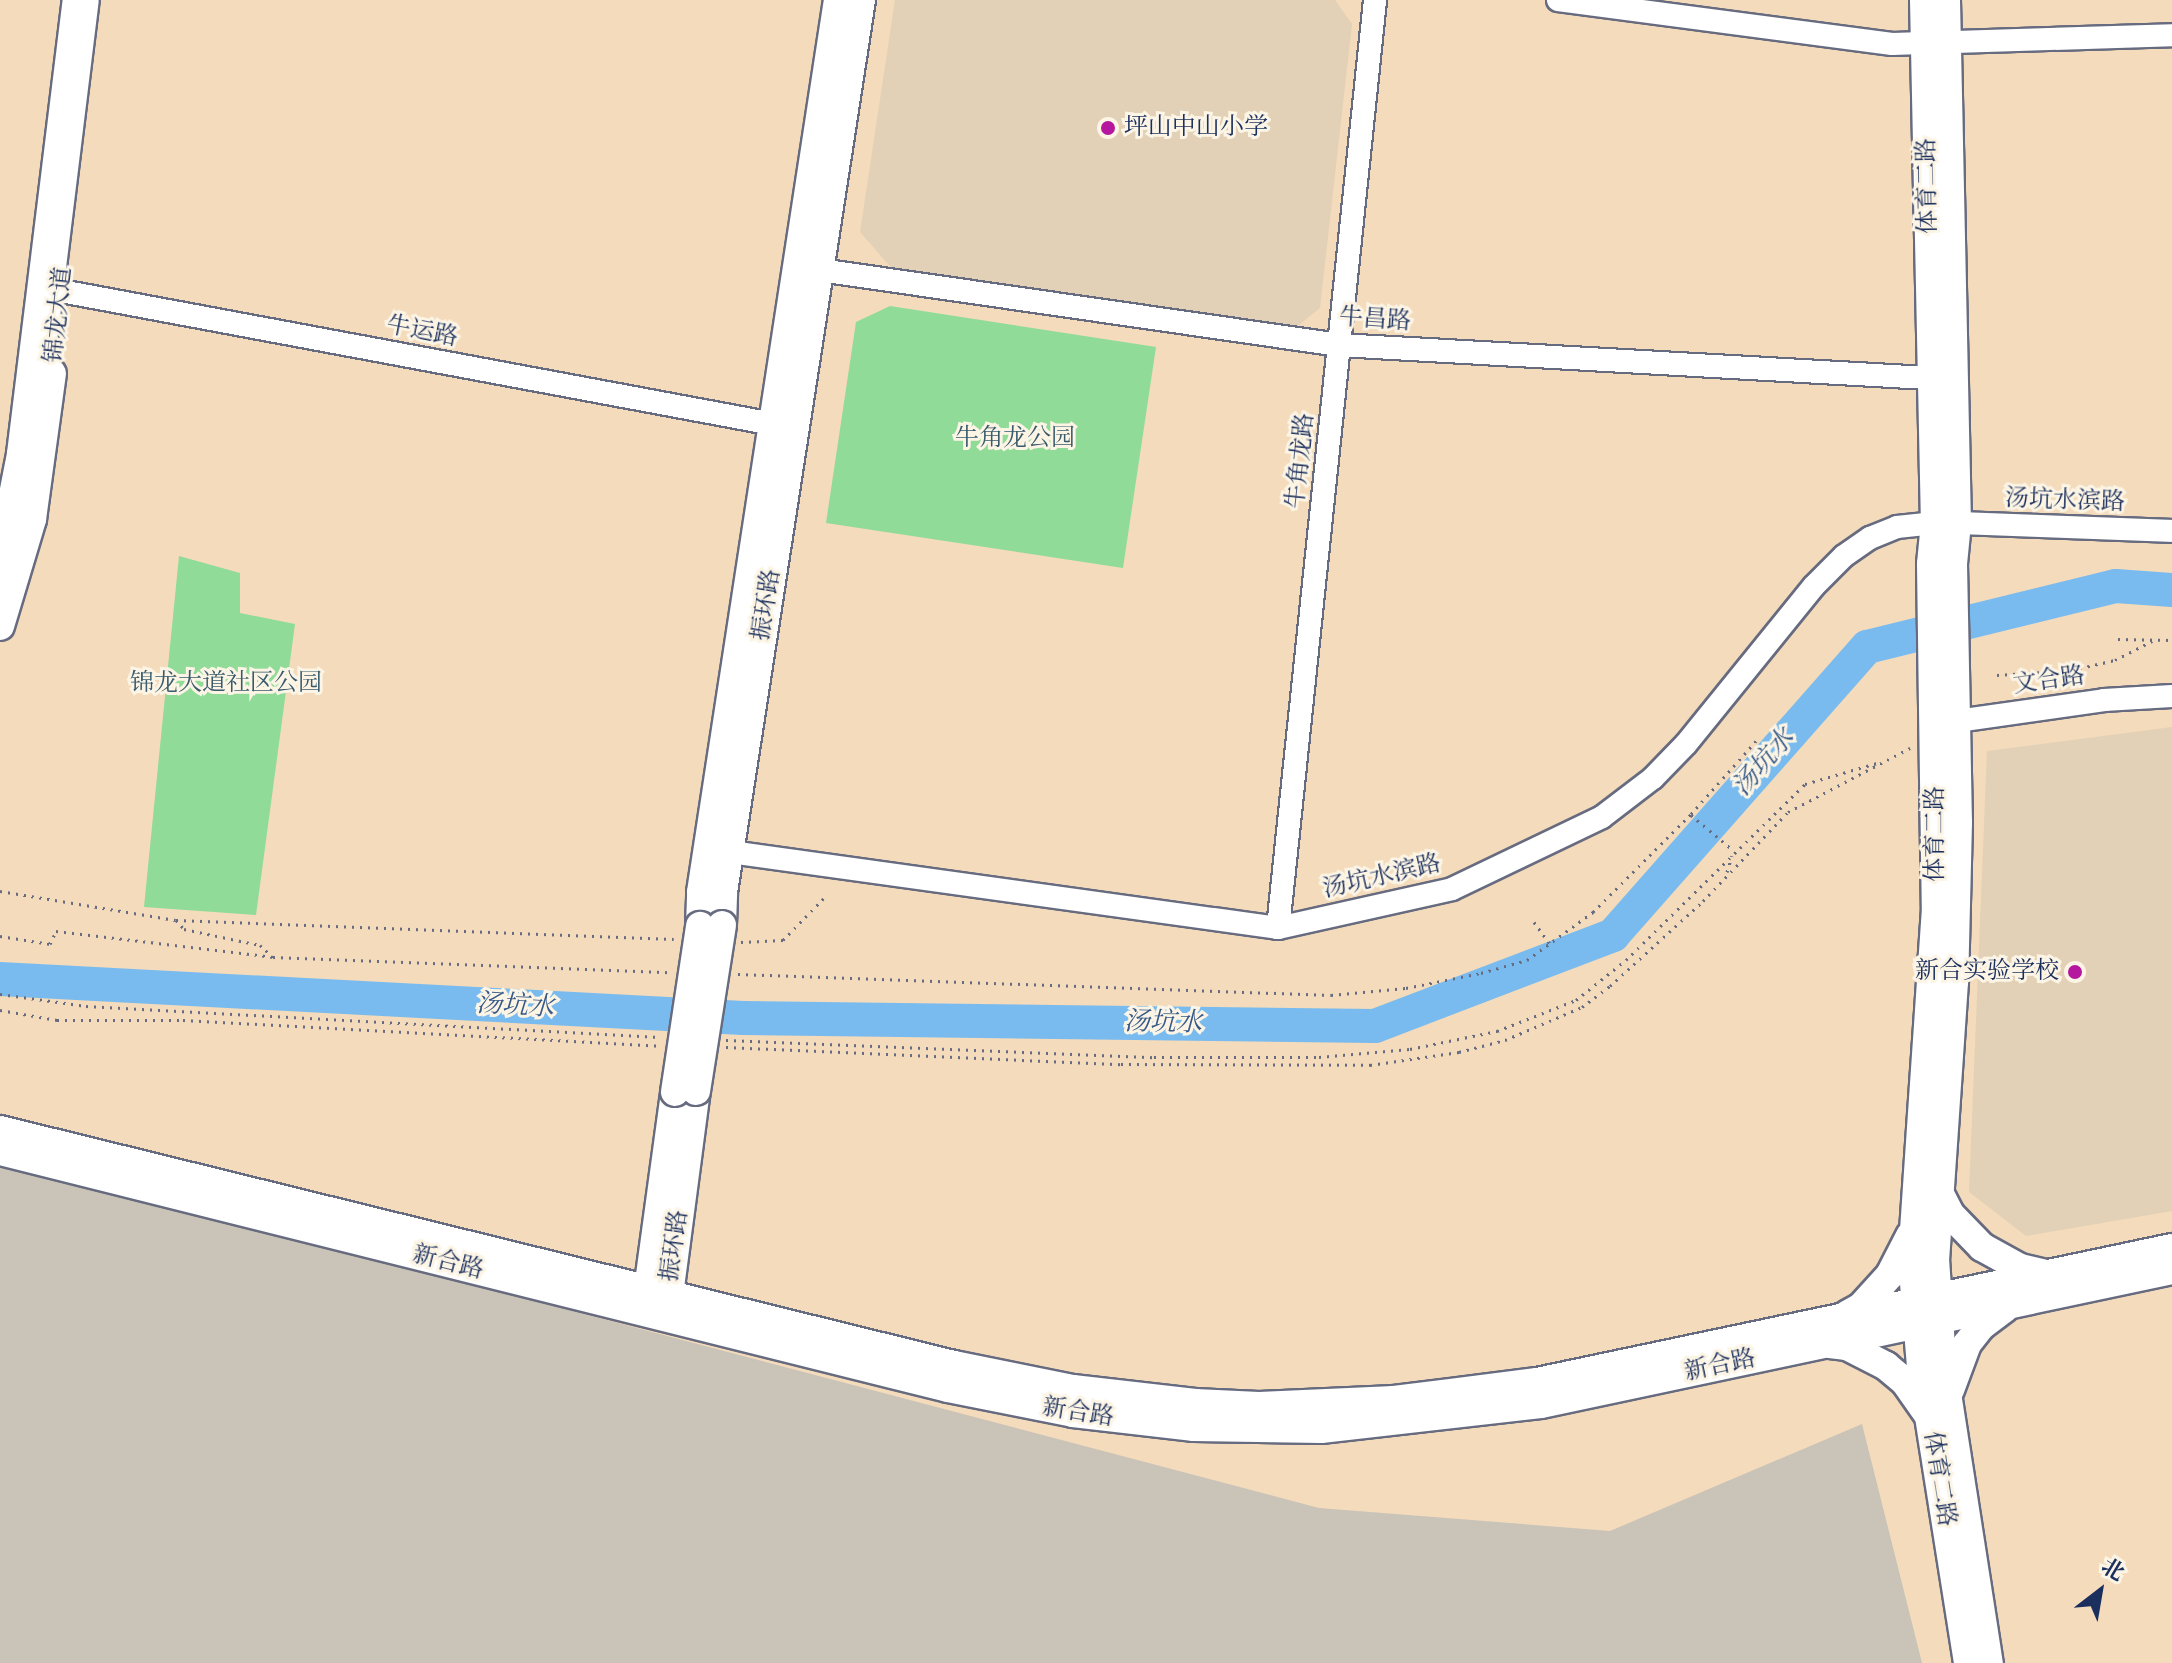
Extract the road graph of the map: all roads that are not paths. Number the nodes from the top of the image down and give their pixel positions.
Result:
1 (81, 0) edge
2 (98, 0) edge
3 (838, 0) edge
4 (861, 0) edge
5 (1375, 0) edge
6 (1558, 0) edge
7 (1924, 0) edge
8 (1946, 0) edge
9 (2172, 35) edge
10 (1936, 42) junction
11 (808, 268) junction
12 (61, 291) junction
13 (1339, 345) junction
14 (1943, 378) junction
15 (773, 424) junction
16 (1946, 523) junction
17 (2172, 531) edge
18 (0, 582) edge
19 (0, 626) edge
20 (2172, 696) edge
21 (1945, 723) junction
22 (718, 850) junction
23 (1278, 928) junction
24 (1, 1135) edge
25 (1940, 1194) junction
26 (1915, 1216) junction
27 (2172, 1248) edge
28 (2172, 1270) edge
29 (2056, 1272) junction
30 (657, 1300) junction
31 (2018, 1302) junction
32 (1928, 1310) junction
33 (1841, 1318) junction
34 (1825, 1343) junction
35 (1939, 1410) junction
36 (1968, 1663) edge
37 (1989, 1663) edge

1 - 18 highway
2 - 12 street, 锦龙大道
3 - 11 street, 振环路
4 - 11 street, 振环路
5 - 13 street, 牛角龙路
6 - 10 street
7 - 10 street, 体育二路
8 - 10 street, 体育二路
9 - 10 street
10 - 14 street, 体育二路
11 - 13 street, 牛昌路
11 - 15 street, 振环路
11 - 22 street, 振环路
12 - 15 street, 牛运路
12 - 19 street, 锦龙大道
13 - 14 street, 牛昌路
13 - 23 street, 牛角龙路
14 - 16 street, 体育二路
15 - 22 street, 振环路
16 - 17 street, 汤坑水滨路
16 - 21 street, 体育二路
16 - 23 street, 汤坑水滨路
20 - 21 street, 文合路
21 - 25 street, 体育二路
21 - 26 street, 体育二路
22 - 23 street, 汤坑水滨路
22 - 30 street, 振环路, bridge
24 - 30 street, 新合路
25 - 29 street
25 - 32 street, 体育二路
26 - 32 street, 体育二路
26 - 33 street
27 - 29 street, 新合路
28 - 31 street, 新合路
29 - 32 street, 新合路
30 - 33 street, 新合路
30 - 34 street, 新合路
31 - 32 street, 新合路
31 - 35 street
32 - 33 street, 新合路
32 - 34 street, 新合路
32 - 35 street, 体育二路
34 - 35 street
35 - 36 street, 体育二路
35 - 37 street, 体育二路

